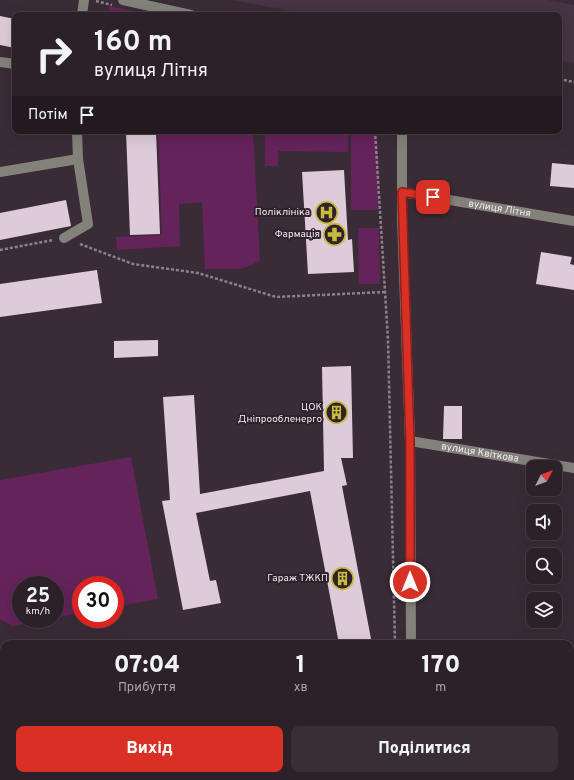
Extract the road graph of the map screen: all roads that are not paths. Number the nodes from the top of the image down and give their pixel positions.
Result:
1 (84, 0) edge
2 (123, 0) edge
3 (82, 12) edge
4 (177, 12) edge
5 (0, 62) edge
6 (12, 64) edge
7 (77, 134) edge
8 (402, 134) edge
9 (78, 159) junction
10 (0, 172) edge
11 (402, 192) junction
12 (574, 221) edge
13 (64, 238) road end
14 (410, 442) junction
15 (574, 468) edge
16 (411, 640) edge

1 - 3 street
2 - 4 street
5 - 6 street
7 - 9 street
8 - 11 street
9 - 10 street
9 - 13 street
11 - 12 street, вулиця Літня
11 - 14 street
14 - 15 street, вулиця Квіткова
14 - 16 street

